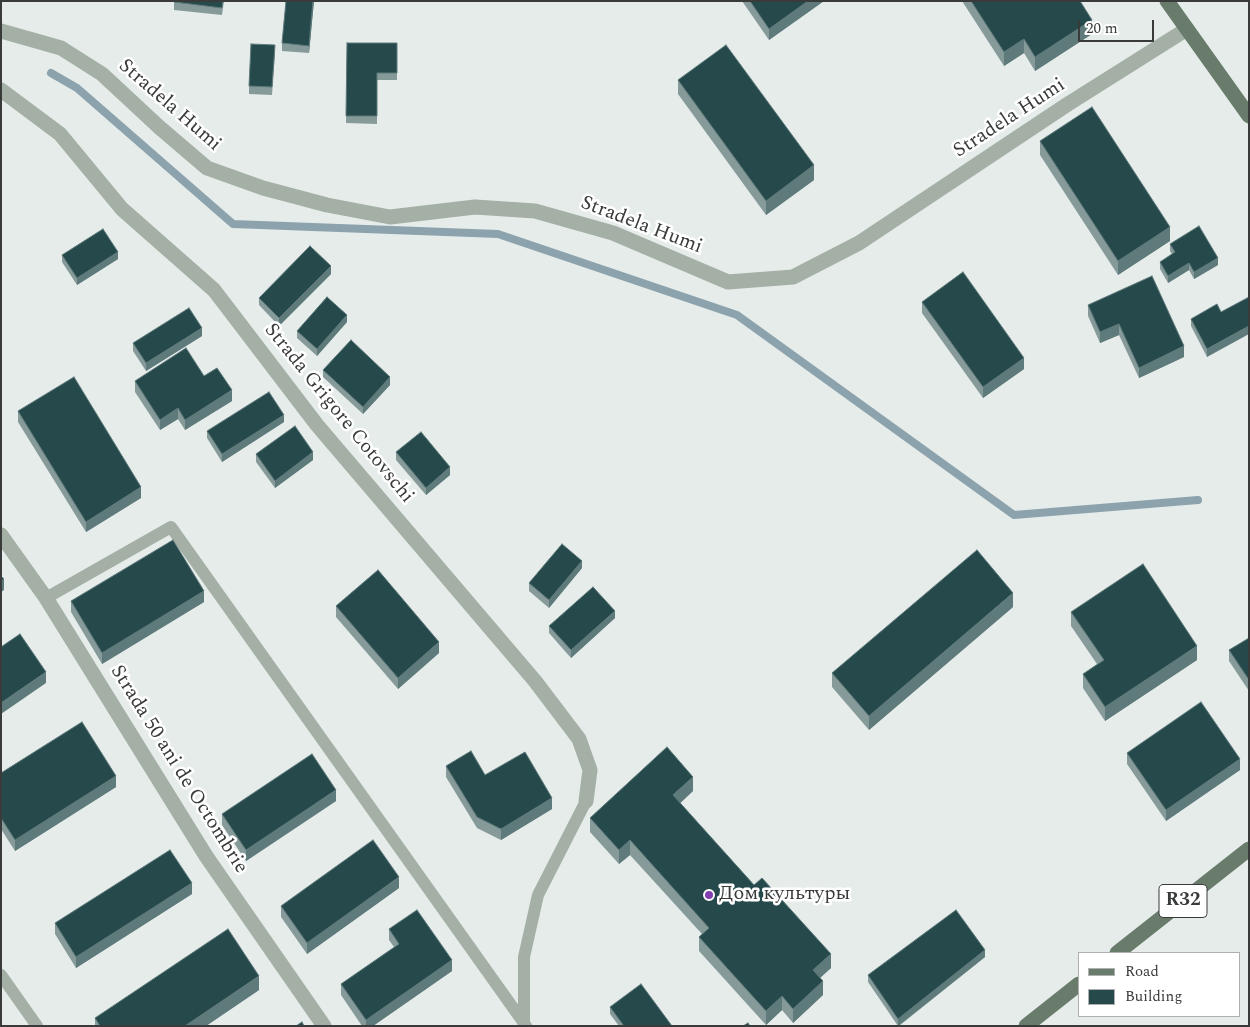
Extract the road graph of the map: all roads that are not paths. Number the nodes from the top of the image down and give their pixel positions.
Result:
1 (1167, 1) edge
2 (1187, 29) junction
3 (1, 31) edge
4 (1, 90) edge
5 (1249, 116) edge
6 (1, 535) edge
7 (46, 598) junction
8 (586, 801) joint
9 (1249, 849) edge
10 (1118, 952) edge
11 (1, 975) edge
12 (1078, 985) edge
13 (525, 1024) edge
14 (37, 1026) edge
15 (324, 1026) edge
16 (1026, 1026) edge

1 - 2 main road
2 - 3 street, Stradela Humi
2 - 5 main road
4 - 8 street, Strada Grigore Cotovschi
6 - 7 street, Strada 50 ani de Octombrie
7 - 13 lane
7 - 15 street, Strada 50 ani de Octombrie
8 - 13 lane
9 - 10 main road, R32
11 - 14 lane
12 - 16 main road

